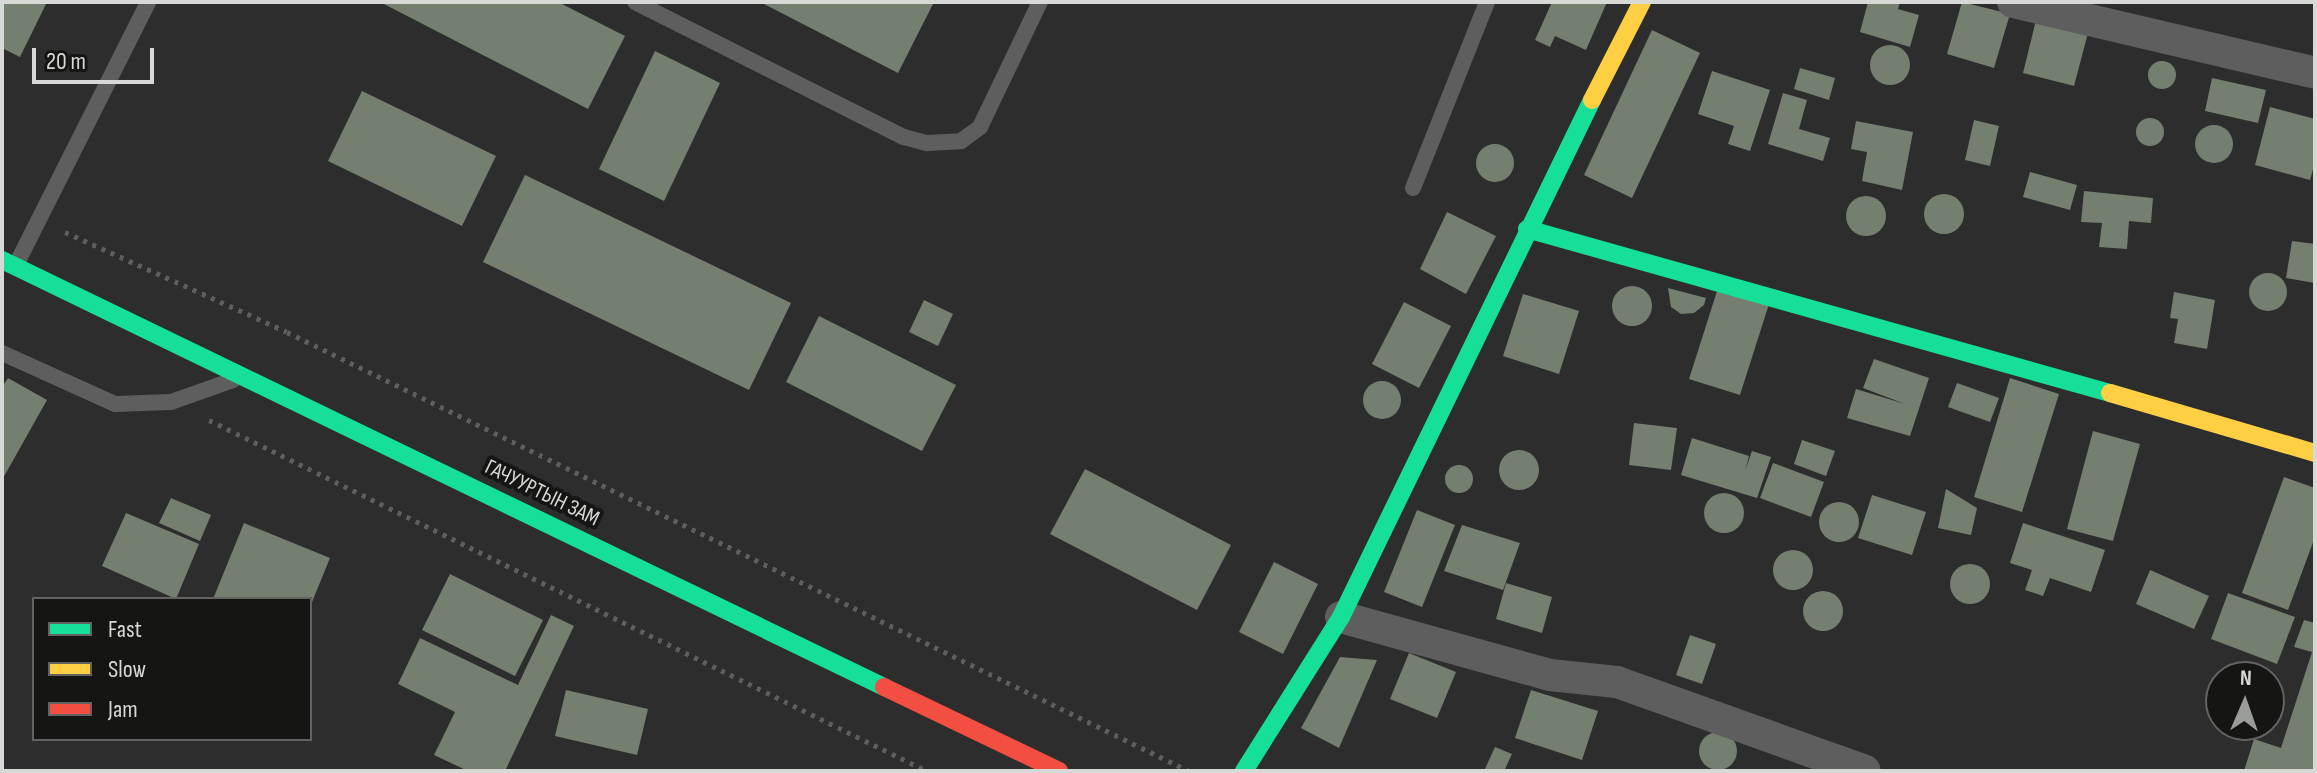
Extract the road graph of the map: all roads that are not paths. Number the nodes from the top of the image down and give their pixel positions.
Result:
1 (148, 2) edge
2 (635, 2) edge
3 (1040, 2) edge
4 (1487, 2) edge
5 (1642, 2) edge
6 (2013, 2) edge
7 (2315, 73) edge
8 (1413, 188) dead end
9 (1527, 229) junction
10 (9, 264) edge
11 (2, 353) edge
12 (244, 376) junction
13 (2315, 453) edge
14 (1341, 617) junction
15 (1059, 771) edge
16 (1244, 771) edge
17 (1865, 771) edge

1 - 10 lane
2 - 3 lane
4 - 8 lane
5 - 9 main road
6 - 7 street
9 - 13 main road
9 - 14 main road
10 - 12 main road, ГАЧУУРТЫН ЗАМ
11 - 12 lane
12 - 15 main road, ГАЧУУРТЫН ЗАМ
14 - 16 main road
14 - 17 street

